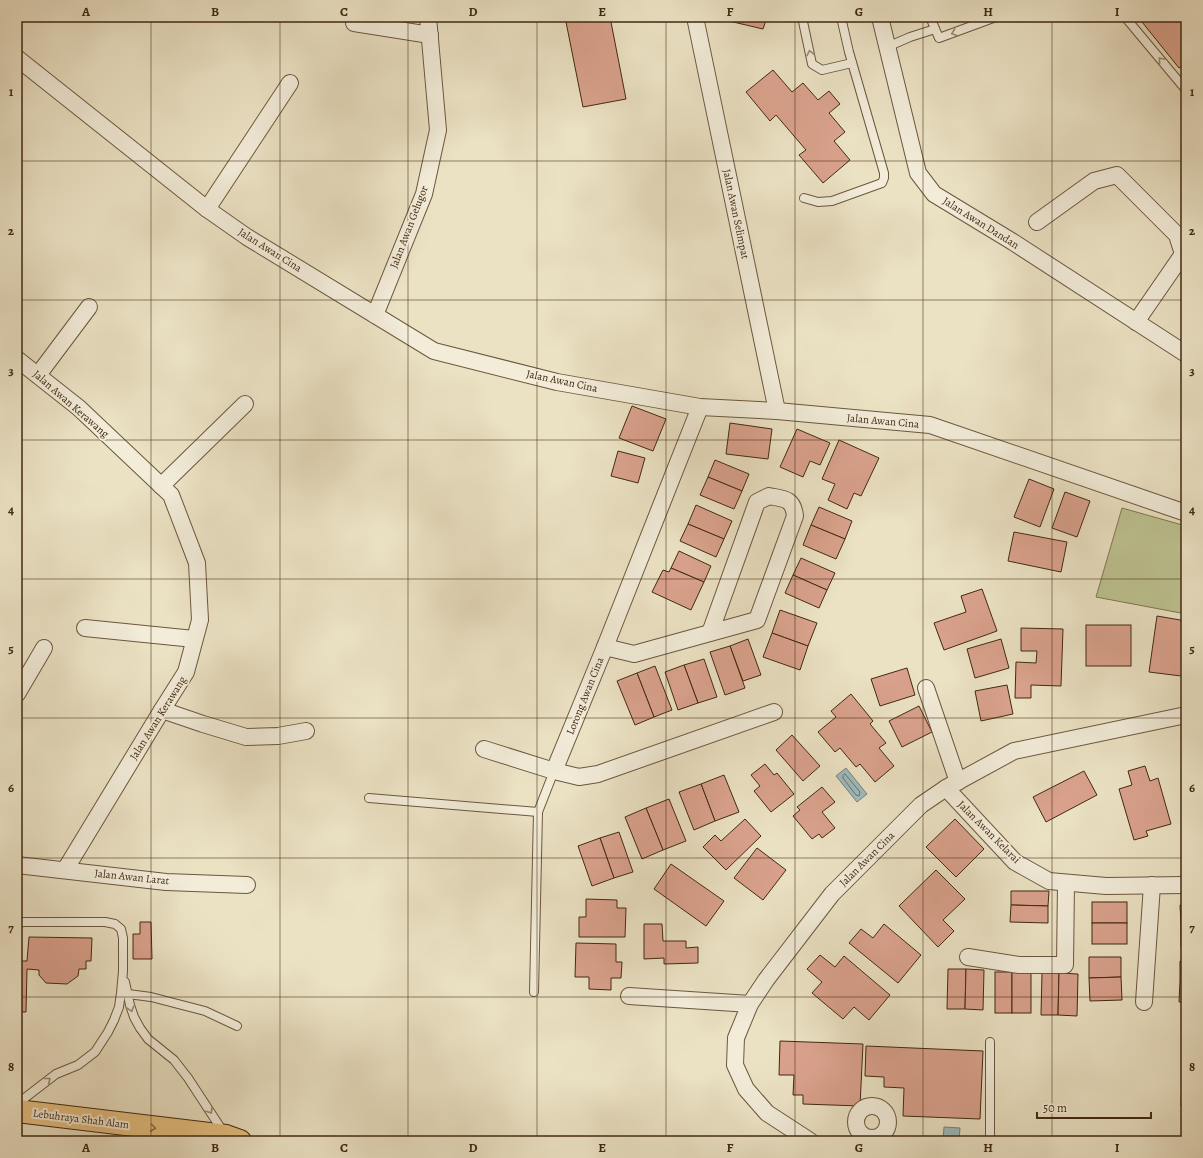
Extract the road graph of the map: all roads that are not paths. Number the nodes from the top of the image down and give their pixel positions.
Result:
1 (428, 17) edge
2 (695, 17) edge
3 (802, 17) edge
4 (841, 17) edge
5 (880, 17) edge
6 (930, 17) edge
7 (996, 17) edge
8 (1125, 17) edge
9 (354, 23) dead end
10 (935, 29) junction
11 (430, 35) junction
12 (887, 47) junction
13 (17, 58) edge
14 (852, 63) junction
15 (290, 82) dead end
16 (1186, 90) edge
17 (804, 198) dead end
18 (207, 209) junction
19 (1037, 222) dead end
20 (89, 307) dead end
21 (375, 315) junction
22 (1136, 322) junction
23 (1186, 354) edge
24 (17, 359) edge
25 (38, 375) junction
26 (245, 404) dead end
27 (700, 407) junction
28 (777, 411) junction
29 (161, 486) junction
30 (1186, 513) edge
31 (84, 628) dead end
32 (710, 633) junction
33 (194, 640) junction
34 (605, 647) junction
35 (44, 648) dead end
36 (926, 688) dead end
37 (17, 694) edge
38 (162, 710) junction
39 (774, 712) dead end
40 (1186, 715) edge
41 (306, 730) dead end
42 (484, 749) dead end
43 (554, 771) junction
44 (952, 785) junction
45 (369, 798) dead end
46 (538, 812) junction
47 (17, 864) edge
48 (65, 870) junction
49 (1066, 883) junction
50 (247, 885) dead end
51 (1152, 885) junction
52 (1186, 885) edge
53 (17, 923) edge
54 (968, 957) dead end
55 (124, 971) junction
56 (534, 992) dead end
57 (128, 994) junction
58 (629, 996) dead end
59 (1144, 1002) dead end
60 (750, 1004) junction
61 (238, 1026) dead end
62 (990, 1042) dead end
63 (17, 1104) edge
64 (17, 1112) edge
65 (233, 1139) edge
66 (810, 1141) edge
67 (990, 1141) edge

1 - 11 street, Jalan Awan Gelugor
2 - 28 street, Jalan Awan Selimpat
14 -> 3 lane
4 - 14 lane
5 - 12 street, Jalan Awan Dandan
6 - 10 lane
7 -> 10 lane
16 -> 8 lane
9 - 11 street
10 - 12 lane
11 - 21 street, Jalan Awan Gelugor
12 - 22 street, Jalan Awan Dandan
13 - 18 street, Jalan Awan Cina
14 - 17 lane
15 - 18 street
18 - 21 street, Jalan Awan Cina
19 - 22 street
20 - 25 street
21 - 27 street, Jalan Awan Cina
22 - 23 street, Jalan Awan Dandan
24 - 25 street, Jalan Awan Kerawang
25 - 29 street, Jalan Awan Kerawang
26 - 29 street
27 - 28 street, Jalan Awan Cina
27 - 34 street, Lorong Awan Cina
28 - 30 street, Jalan Awan Cina
29 - 33 street, Jalan Awan Kerawang
31 - 33 street
32 - 32 street
32 - 34 street
33 - 38 street, Jalan Awan Kerawang
34 - 43 street, Lorong Awan Cina
35 - 37 street
36 - 44 street
38 - 41 street
38 - 48 street, Jalan Awan Kerawang
39 - 43 street
40 - 44 street, Jalan Awan Cina
42 - 43 street
43 - 46 lane
44 - 49 street, Jalan Awan Kelarai
44 - 60 street, Jalan Awan Cina
45 - 46 lane
46 - 56 lane
47 - 48 street, Jalan Awan Larat
48 - 50 street, Jalan Awan Larat
49 - 51 street, Jalan Awan Kelarai
49 - 54 street
51 - 52 street, Jalan Awan Kelarai
51 - 59 street
53 - 55 lane
55 - 57 lane
63 -> 55 lane
57 - 61 lane
57 -> 65 lane
58 - 60 street
60 - 66 street, Jalan Awan Cina
62 - 67 lane
64 -> 65 highway, Lebuhraya Shah Alam

